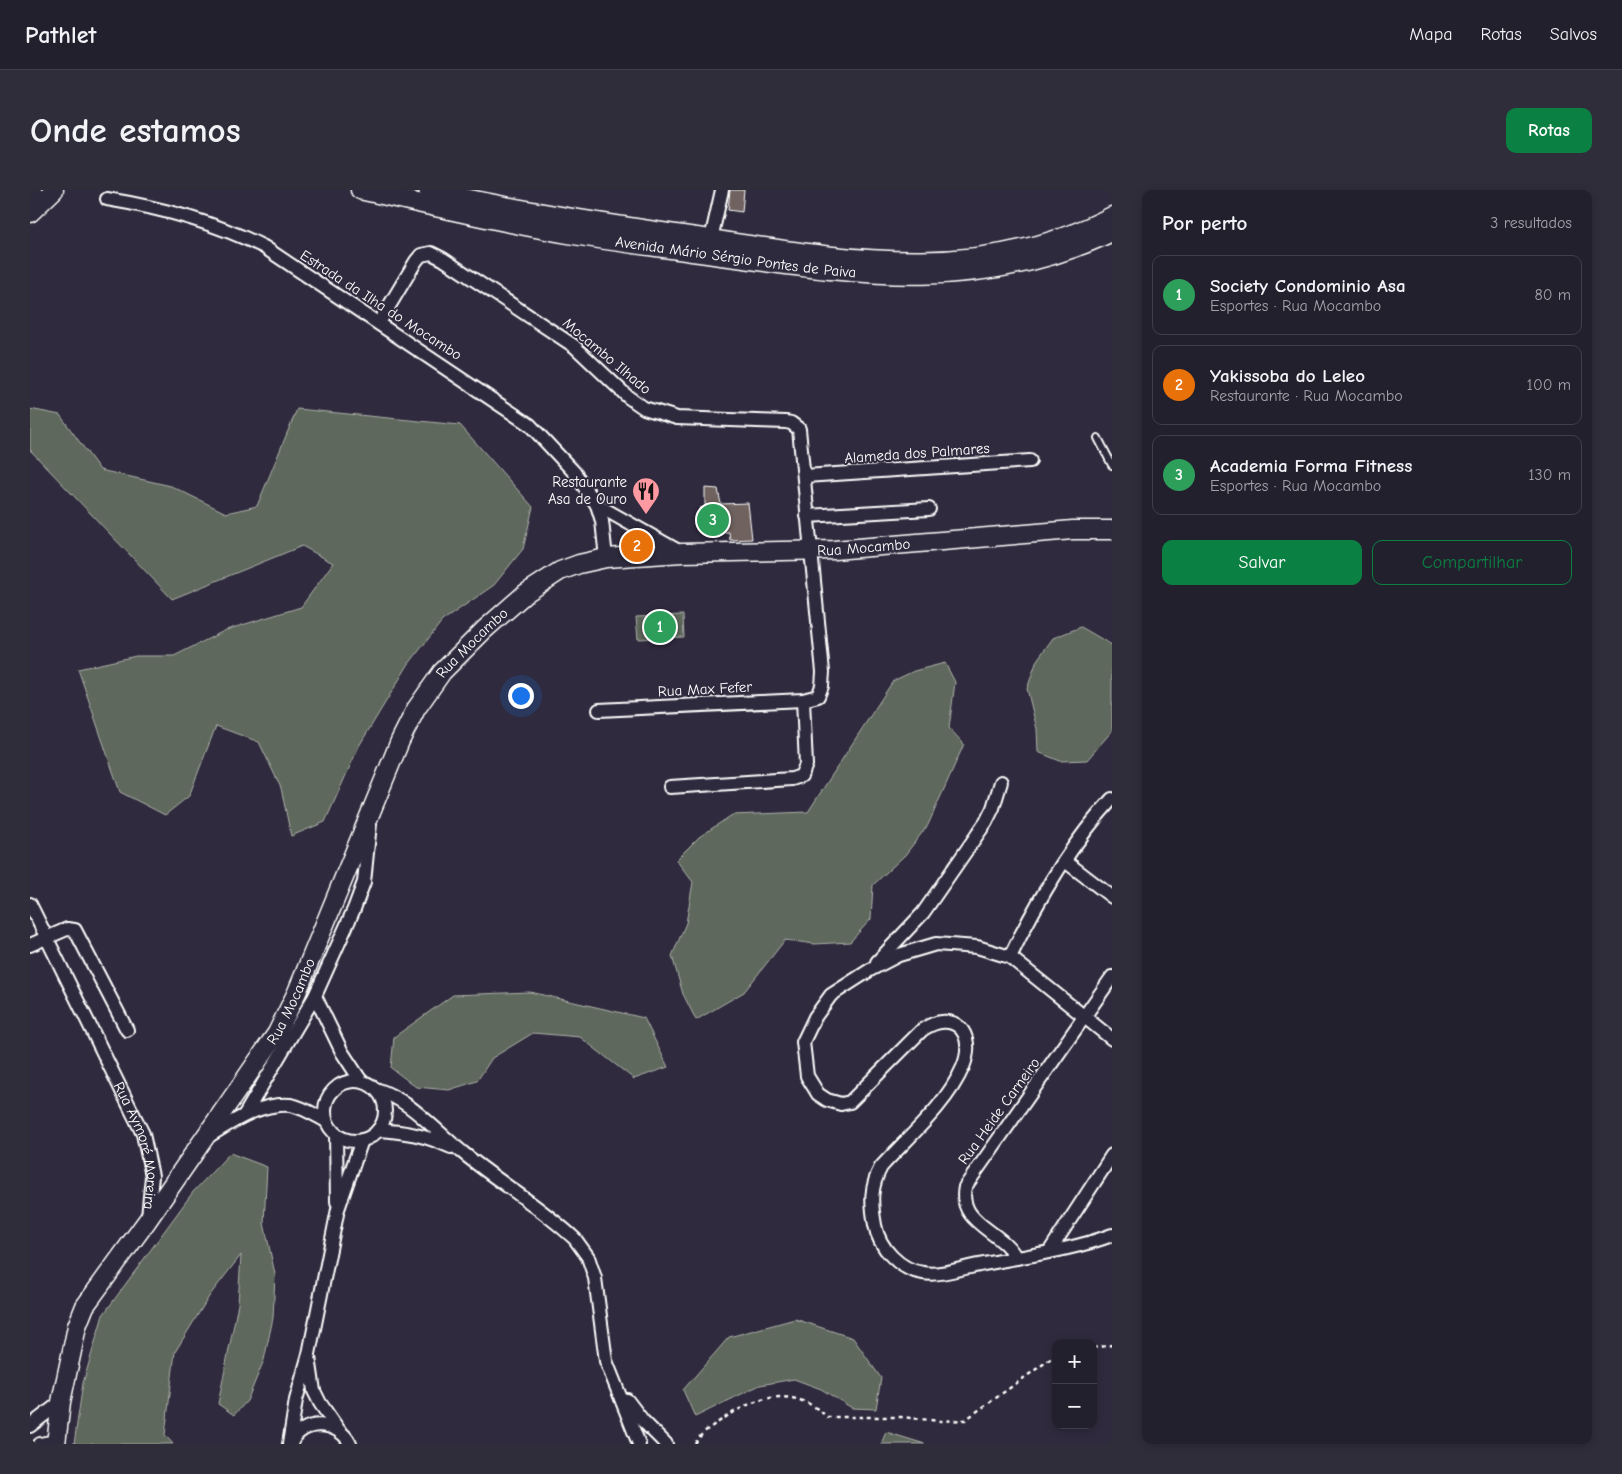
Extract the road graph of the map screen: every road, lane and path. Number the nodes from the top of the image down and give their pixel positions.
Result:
1 (54, 190) edge
2 (360, 190) edge
3 (428, 190) edge
4 (722, 190) edge
5 (107, 199) dead end
6 (30, 212) edge
7 (1112, 216) edge
8 (1112, 232) edge
9 (711, 239) junction
10 (379, 323) junction
11 (1098, 438) dead end
12 (1030, 462) dead end
13 (1112, 465) edge
14 (805, 476) junction
15 (597, 505) junction
16 (930, 509) dead end
17 (807, 516) junction
18 (1112, 530) edge
19 (812, 551) junction
20 (682, 553) junction
21 (606, 558) junction
22 (808, 700) junction
23 (599, 710) dead end
24 (1001, 782) dead end
25 (670, 787) dead end
26 (1112, 799) edge
27 (372, 813) junction
28 (1065, 860) junction
29 (1112, 897) edge
30 (30, 904) edge
31 (46, 938) junction
32 (30, 945) edge
33 (1010, 958) junction
34 (870, 970) junction
35 (1112, 977) edge
36 (314, 996) junction
37 (1084, 1018) junction
38 (126, 1030) dead end
39 (1112, 1039) edge
40 (361, 1081) junction
41 (376, 1089) junction
42 (245, 1114) junction
43 (326, 1121) junction
44 (378, 1130) junction
45 (336, 1135) junction
46 (206, 1138) junction
47 (362, 1140) junction
48 (460, 1151) junction
49 (1112, 1155) edge
50 (338, 1209) junction
51 (147, 1222) junction
52 (1112, 1235) edge
53 (1049, 1252) junction
54 (1016, 1258) junction
55 (1112, 1345) edge
56 (1097, 1347) edge
57 (309, 1354) junction
58 (1052, 1358) edge
59 (618, 1388) junction
60 (61, 1402) junction
61 (30, 1426) edge
62 (340, 1432) junction
63 (30, 1439) edge
64 (48, 1443) edge
65 (290, 1444) edge
66 (350, 1444) edge
67 (639, 1444) edge
68 (666, 1444) edge
69 (695, 1444) edge

1 - 6 main road
2 - 8 main road, Avenida Mário Sérgio Pontes de Paiva
3 - 9 main road, Avenida Mário Sérgio Pontes de Paiva
4 - 9 street
5 - 10 street, Estrada da Ilha do Mocambo
7 - 9 main road, Avenida Mário Sérgio Pontes de Paiva
10 - 14 street, Mocambo Ilhado
10 - 15 street, Estrada da Ilha do Mocambo
11 - 13 lane
12 - 14 street, Alameda dos Palmares
14 - 17 street
15 - 20 street, Estrada da Ilha do Mocambo
15 - 21 street, Estrada da Ilha do Mocambo
16 - 17 street
17 - 19 street
18 - 19 main road, Rua Mocambo
19 - 20 main road, Rua Mocambo
19 - 22 street
20 - 21 main road, Rua Mocambo
21 - 27 main road, Rua Mocambo
22 - 23 street, Rua Max Fefer
22 - 25 street
24 - 34 street
26 - 28 street
27 - 36 street
27 - 46 main road, Rua Mocambo
28 - 29 street
28 - 33 street
30 - 31 street, Rua Aymoré Moreira
31 - 32 street
31 - 38 street
31 - 51 street, Rua Aymoré Moreira
33 - 34 street
33 - 37 street
34 - 54 street
35 - 37 street, Rua Heide Carneiro
36 - 40 street
36 - 42 street
37 - 39 street
37 - 54 street, Rua Heide Carneiro
40 - 41 street
40 - 43 street
41 - 44 street
41 - 48 street
42 - 43 street
42 - 46 street
43 - 45 street
44 - 47 street
44 - 48 street
45 - 47 street
45 - 50 street
46 - 51 main road, Rua Mocambo
47 - 50 street
48 - 59 street
49 - 53 street
50 - 57 street
51 - 60 main road, Rua Aymoré Moreira
52 - 53 street
53 - 54 street
55 - 56 path
57 - 62 street
57 - 65 street
58 - 69 path
59 - 67 street
59 - 68 street
60 - 61 street
60 - 64 main road, Rua Aymoré Moreira
62 - 65 street
62 - 66 street
63 - 64 street

